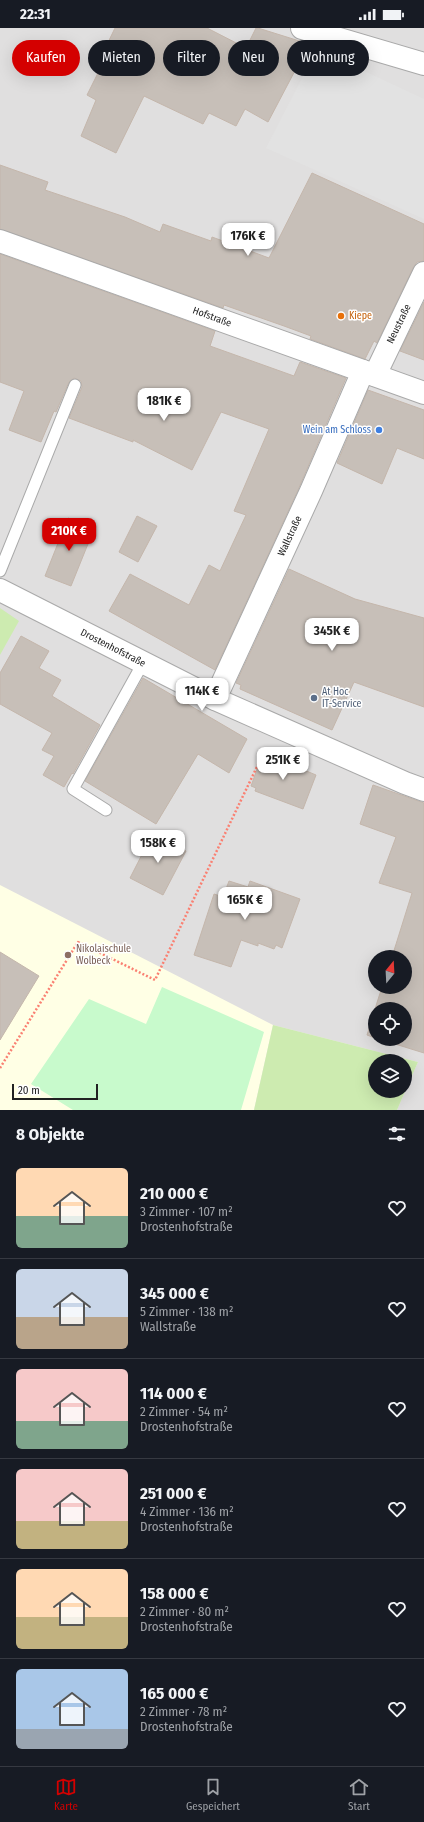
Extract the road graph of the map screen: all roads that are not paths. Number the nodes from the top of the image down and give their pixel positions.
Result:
1 (311, 29) edge
2 (424, 64) edge
3 (0, 241) edge
4 (424, 273) edge
5 (369, 373) junction
6 (75, 385) dead end
7 (424, 393) edge
8 (0, 570) edge
9 (0, 590) edge
10 (143, 663) junction
11 (215, 699) junction
12 (424, 790) edge
13 (106, 810) dead end

1 - 2 street
3 - 5 street, Hofstraße
4 - 5 street, Neustraße
5 - 7 street, Hofstraße
5 - 11 street, Wallstraße
6 - 8 lane
9 - 10 street, Drostenhofstraße
10 - 11 street, Drostenhofstraße
10 - 13 lane
11 - 12 street, Drostenhofstraße

